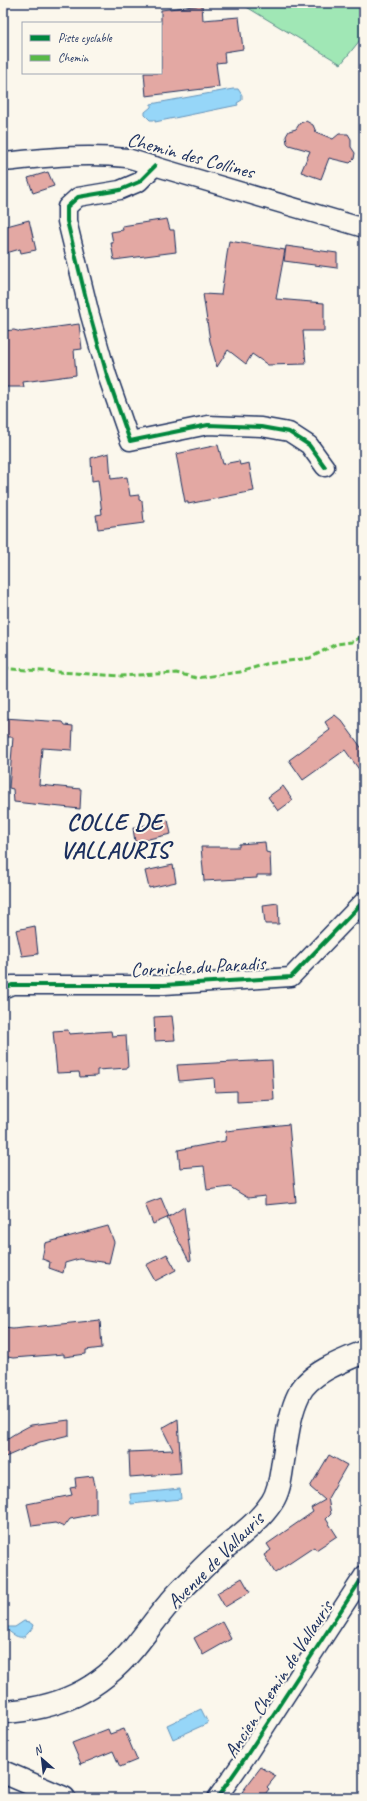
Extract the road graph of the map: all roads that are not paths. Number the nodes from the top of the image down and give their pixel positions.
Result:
1 (3, 162) edge
2 (155, 166) junction
3 (364, 228) edge
4 (325, 467) dead end
5 (364, 901) edge
6 (3, 989) edge
7 (364, 1352) edge
8 (364, 1575) edge
9 (3, 1712) edge
10 (3, 1772) edge
11 (64, 1798) edge
12 (217, 1798) edge

1 - 2 street, Chemin des Collines
2 - 3 street, Chemin des Collines
2 - 4 street
5 - 6 street, Corniche du Paradis
7 - 9 main road, Avenue de Vallauris
8 - 12 street, Ancien Chemin de Vallauris
10 - 11 main road

